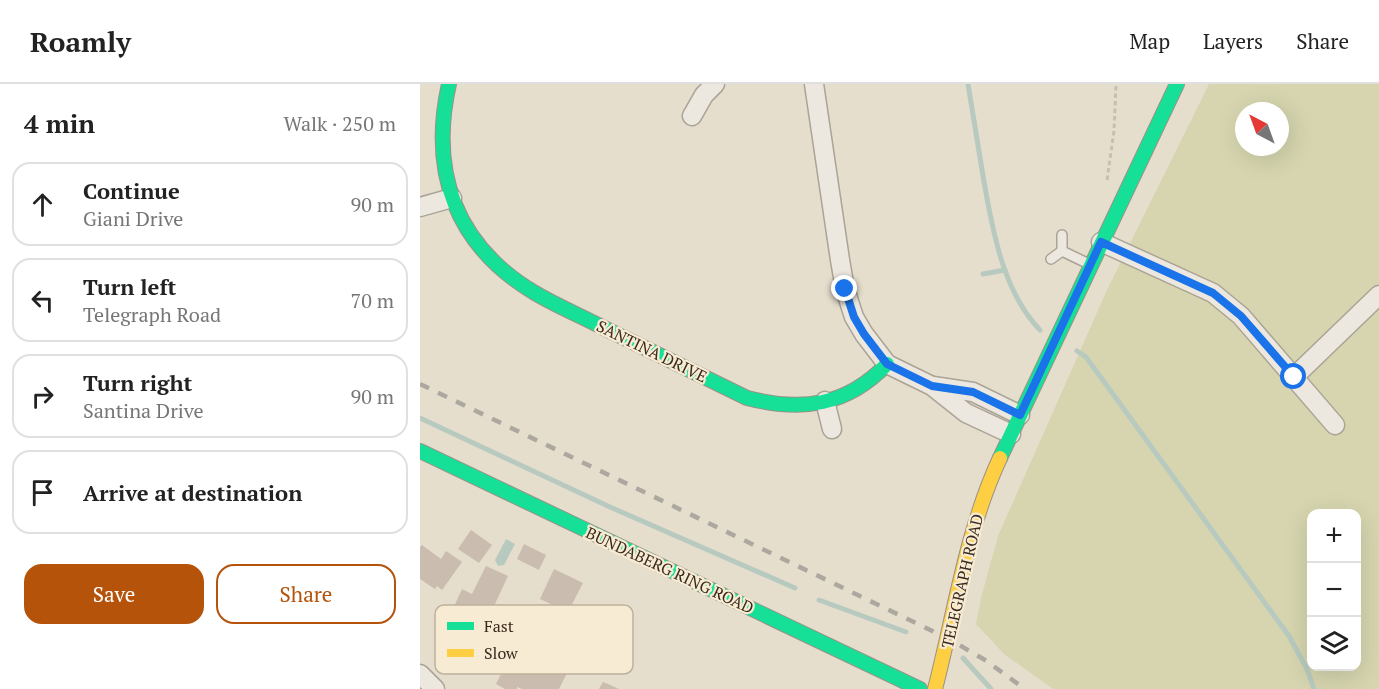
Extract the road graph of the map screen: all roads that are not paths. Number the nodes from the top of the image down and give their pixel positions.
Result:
1 (449, 84) edge
2 (715, 84) edge
3 (814, 84) edge
4 (1177, 84) edge
5 (692, 116) dead end
6 (452, 198) junction
7 (420, 207) edge
8 (1062, 235) dead end
9 (1101, 242) junction
10 (1062, 251) junction
11 (1051, 259) dead end
12 (1090, 264) junction
13 (1379, 295) edge
14 (887, 364) junction
15 (1294, 377) junction
16 (932, 386) junction
17 (825, 401) junction
18 (1020, 415) junction
19 (1335, 425) dead end
20 (832, 429) dead end
21 (1011, 434) junction
22 (420, 451) edge
23 (420, 674) edge
24 (435, 689) edge
25 (920, 689) edge
26 (935, 689) edge

1 - 6 street, SANTINA DRIVE
2 - 5 street
3 - 14 street
4 - 9 street, TELEGRAPH ROAD
6 - 7 street
6 - 17 street, SANTINA DRIVE
8 - 10 lane
9 - 12 street, TELEGRAPH ROAD
9 - 15 street
10 - 11 lane
10 - 12 lane
12 - 18 street, TELEGRAPH ROAD
13 - 15 street
14 - 16 street
14 - 17 street, SANTINA DRIVE
15 - 19 street
16 - 18 street
16 - 21 street
17 - 20 street
18 - 21 street, TELEGRAPH ROAD
21 - 26 street, TELEGRAPH ROAD
22 - 25 street, BUNDABERG RING ROAD
23 - 24 street

